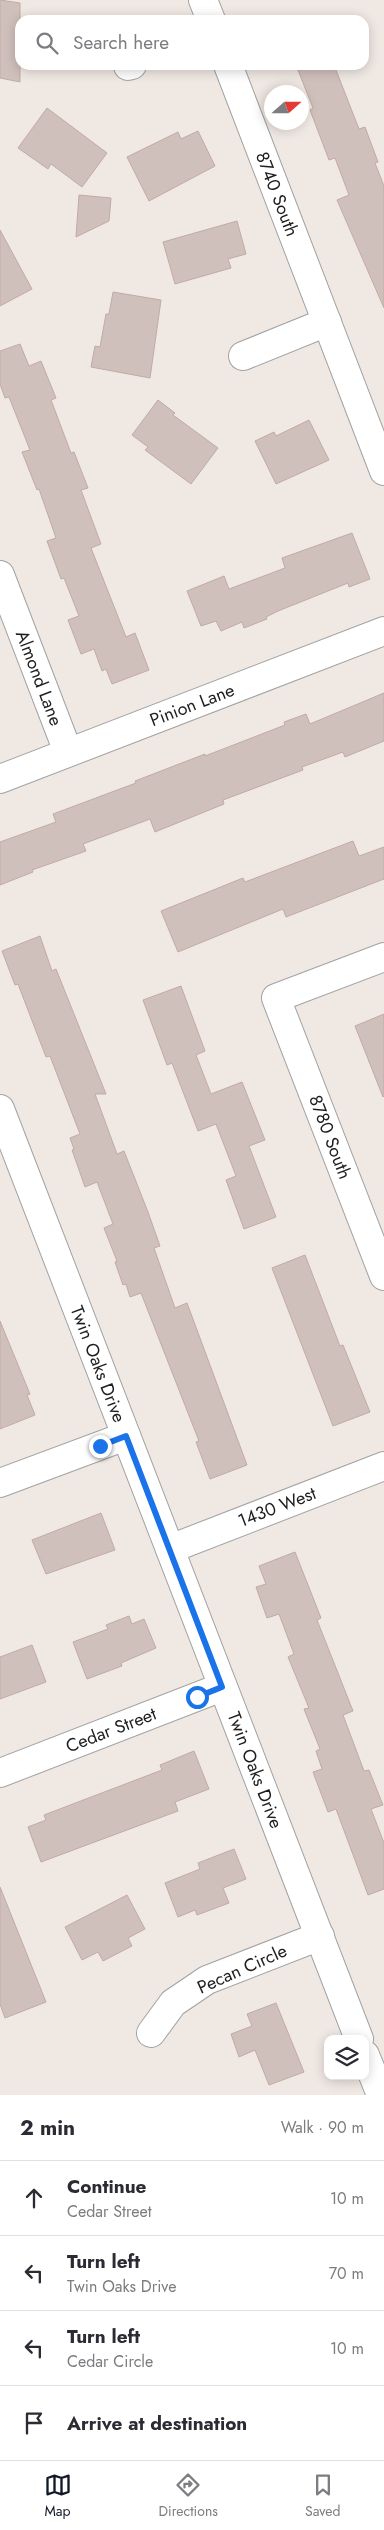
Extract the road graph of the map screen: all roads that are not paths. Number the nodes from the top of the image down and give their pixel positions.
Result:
1 (203, 0) edge
2 (209, 15) edge
3 (230, 70) edge
4 (327, 322) junction
5 (243, 356) dead end
6 (384, 471) edge
7 (0, 575) edge
8 (384, 631) edge
9 (68, 752) junction
10 (0, 779) edge
11 (384, 957) edge
12 (0, 1110) edge
13 (384, 1276) edge
14 (126, 1436) junction
15 (384, 1466) edge
16 (0, 1483) edge
17 (170, 1549) junction
18 (222, 1687) junction
19 (0, 1773) edge
20 (320, 1936) junction
21 (151, 2033) dead end
22 (357, 2035) edge
23 (369, 2065) edge
24 (381, 2095) edge

1 - 2 street
3 - 4 street, 8740 South
4 - 5 street
4 - 6 street, 8740 South
7 - 9 street, Almond Lane
8 - 9 street, Pinion Lane
9 - 10 street, Pinion Lane
11 - 13 street, 8780 South
12 - 14 street, Twin Oaks Drive
14 - 16 street
14 - 17 street, Twin Oaks Drive
15 - 17 street, 1430 West
17 - 18 street, Twin Oaks Drive
18 - 19 street, Cedar Street
18 - 20 street, Twin Oaks Drive
20 - 21 street, Pecan Circle
20 - 22 street, Twin Oaks Drive
23 - 24 street

